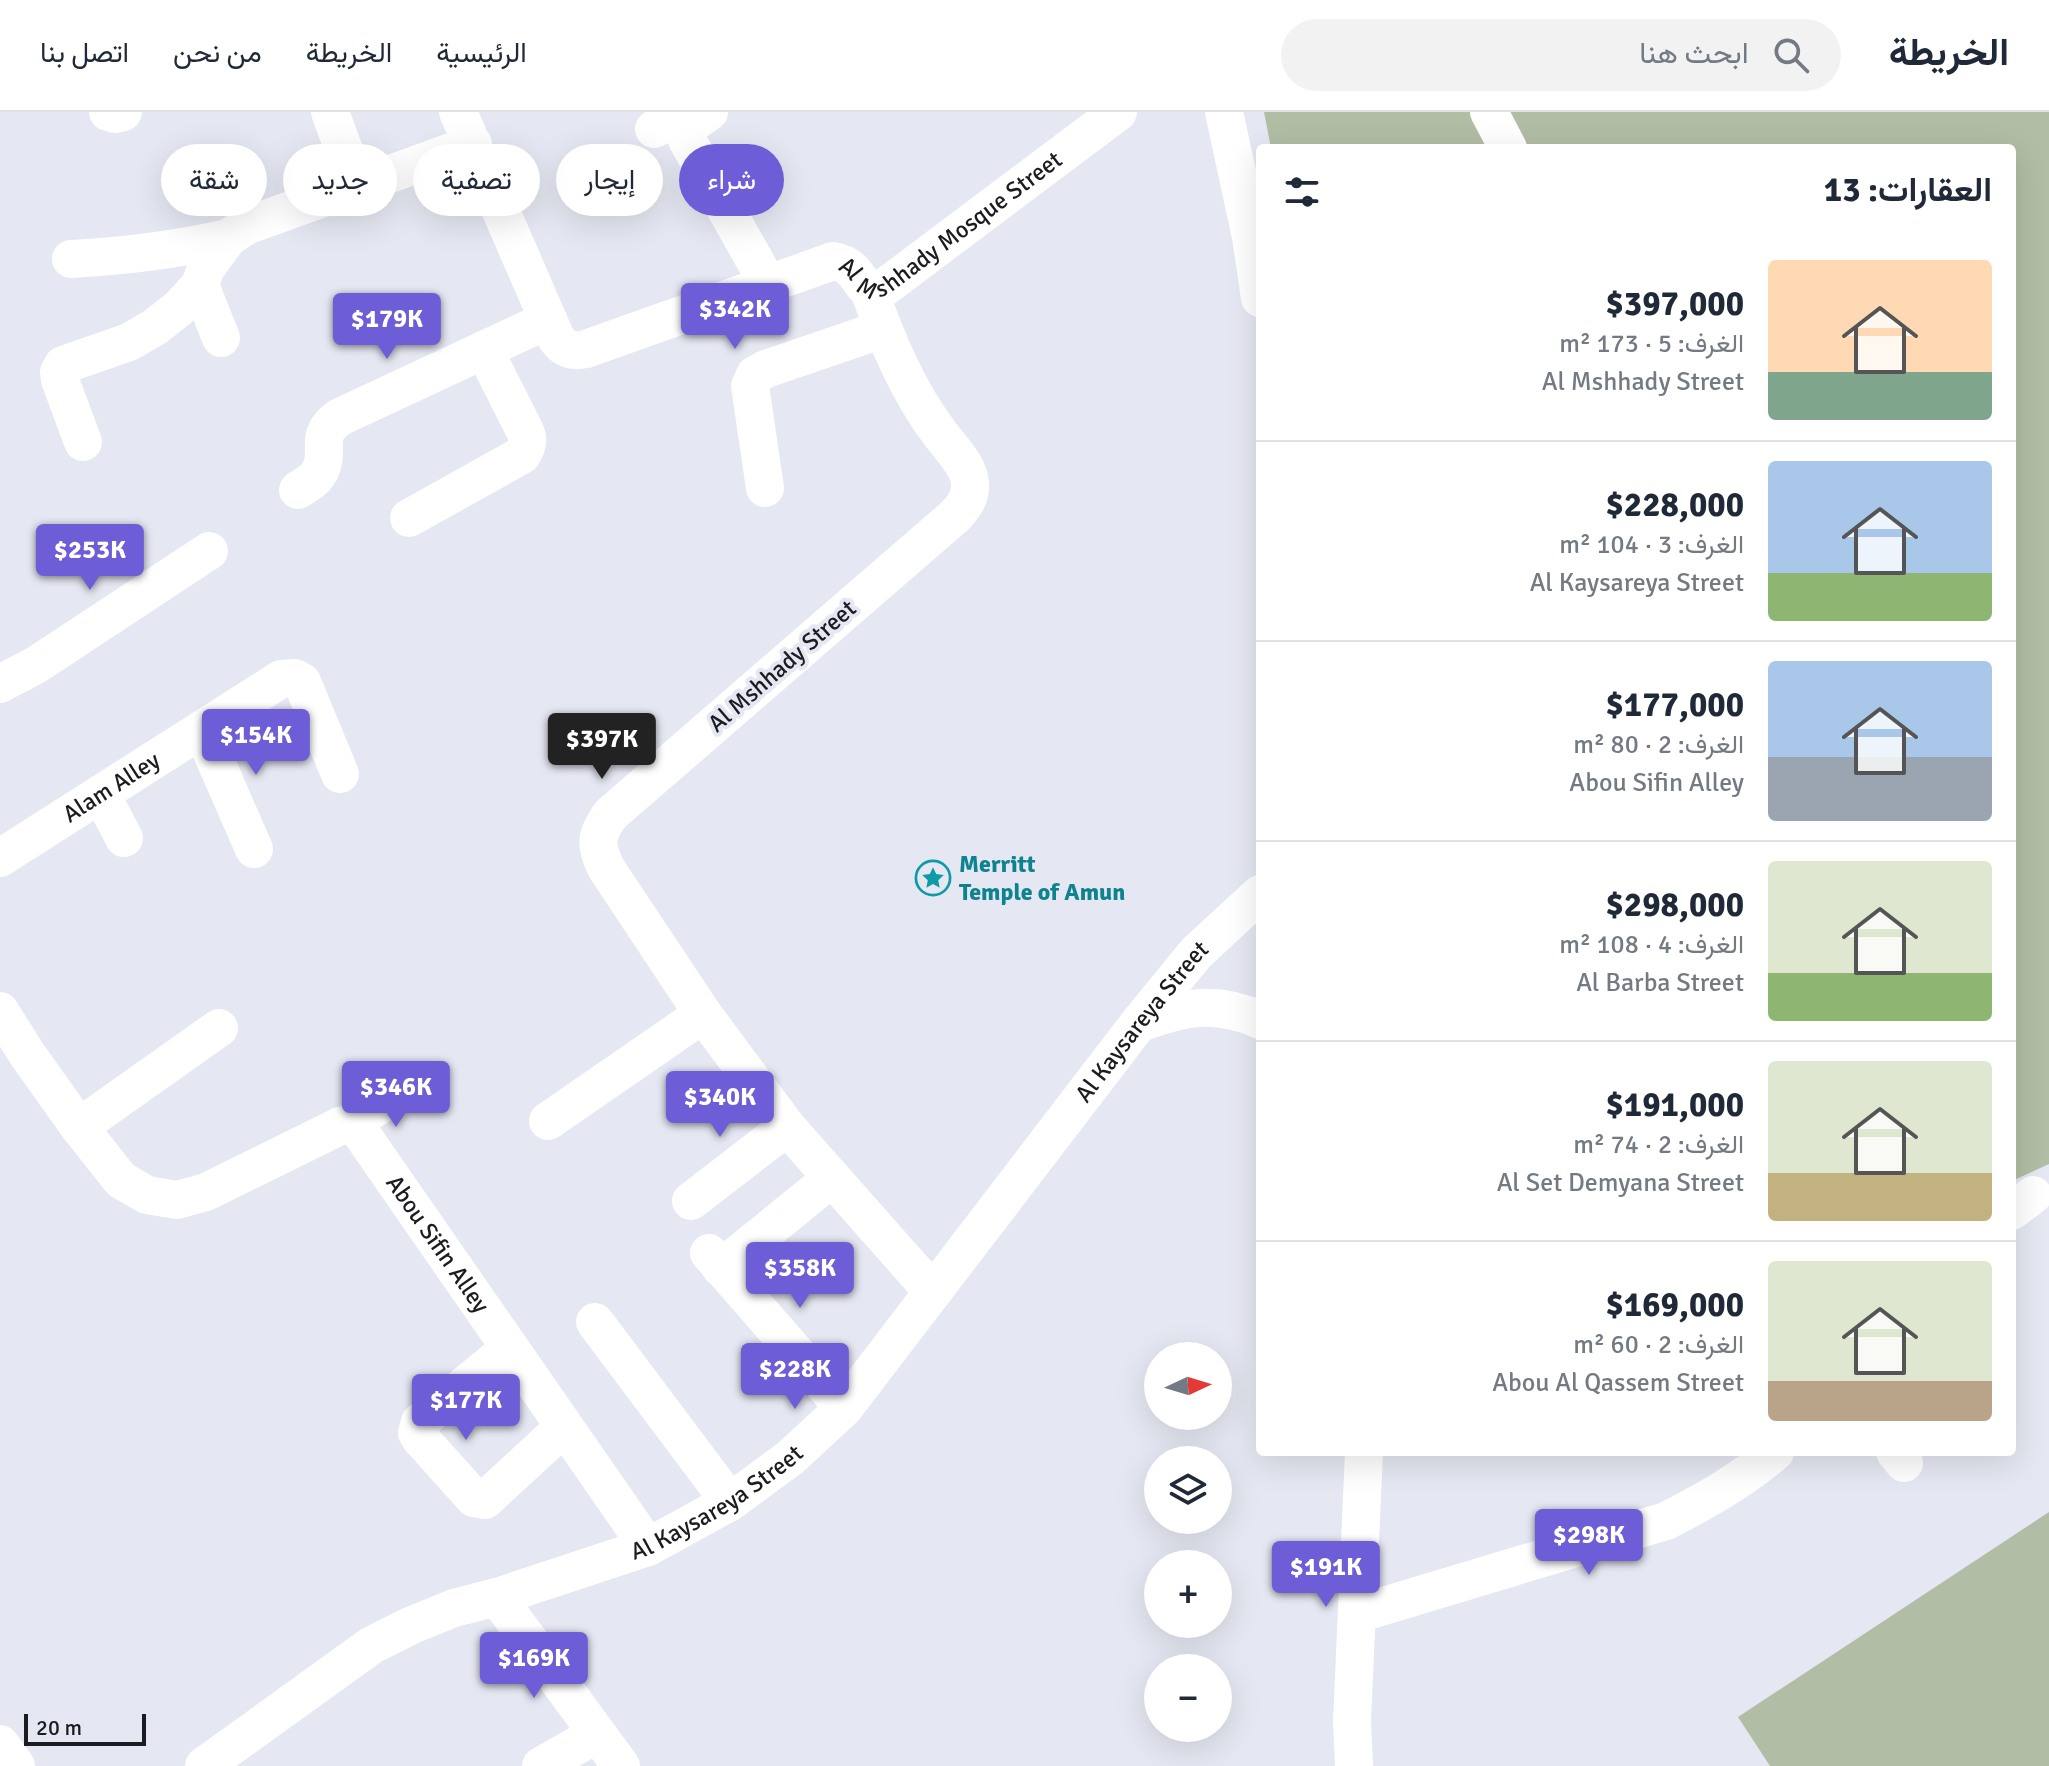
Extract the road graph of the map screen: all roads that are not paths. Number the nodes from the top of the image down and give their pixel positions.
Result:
1 (108, 112) edge
2 (123, 112) edge
3 (330, 112) edge
4 (1118, 112) edge
5 (1224, 112) edge
6 (1489, 112) edge
7 (702, 113) edge
8 (466, 128) edge
9 (654, 129) dead end
10 (342, 144) edge
11 (1506, 144) edge
12 (397, 165) edge
13 (283, 213) edge
14 (228, 238) junction
15 (71, 259) dead end
16 (1256, 271) edge
17 (768, 284) junction
18 (200, 285) junction
19 (869, 290) junction
20 (548, 320) junction
21 (883, 329) junction
22 (221, 338) dead end
23 (484, 350) junction
24 (83, 442) dead end
25 (765, 488) dead end
26 (298, 490) dead end
27 (409, 518) dead end
28 (209, 551) dead end
29 (0, 684) edge
30 (202, 730) junction
31 (340, 774) dead end
32 (101, 794) junction
33 (124, 838) dead end
34 (254, 849) dead end
35 (0, 858) edge
36 (1256, 898) edge
37 (0, 1011) edge
38 (703, 1014) junction
39 (1256, 1018) edge
40 (1138, 1024) junction
41 (219, 1028) dead end
42 (416, 1083) dead end
43 (548, 1121) dead end
44 (349, 1124) junction
45 (79, 1127) junction
46 (787, 1127) junction
47 (832, 1178) junction
48 (691, 1201) dead end
49 (933, 1292) junction
50 (595, 1322) dead end
51 (509, 1349) junction
52 (844, 1408) junction
53 (564, 1427) junction
54 (1364, 1456) edge
55 (1770, 1456) edge
56 (730, 1502) junction
57 (648, 1547) junction
58 (497, 1597) junction
59 (1357, 1614) junction
60 (597, 1734) junction
61 (0, 1744) edge
62 (213, 1764) edge
63 (16, 1766) edge
64 (541, 1766) edge
65 (621, 1766) edge
66 (1354, 1766) edge

1 - 2 street
3 - 10 street
4 - 19 street, Al Mshhady Mosque Street
5 - 16 street
6 - 11 street
7 - 9 street
7 - 17 street
8 - 12 street
8 - 20 street, Al Mshhady Mosque Street
13 - 14 street
14 - 15 street
14 - 18 street
17 - 19 street, Al Mshhady Mosque Street
17 - 20 street, Al Mshhady Mosque Street
18 - 22 street
18 - 24 street
19 - 21 street, Al Mshhady Street
20 - 23 street
21 - 25 street
21 - 38 street, Al Mshhady Street
23 - 26 street
23 - 27 street
28 - 29 street
30 - 31 street, Alam Alley
30 - 32 street, Alam Alley
30 - 34 street
32 - 33 street
32 - 35 street, Alam Alley
36 - 40 street, Al Kaysareya Street
37 - 45 street
38 - 43 street
38 - 46 street, Al Mshhady Street
39 - 40 street
40 - 49 street, Al Kaysareya Street
41 - 45 street
42 - 44 street
44 - 45 street
44 - 51 street, Abou Sifin Alley
46 - 47 street, Al Mshhady Street
46 - 48 street
47 - 49 street, Al Mshhady Street
47 - 52 street
49 - 52 street, Al Kaysareya Street
50 - 56 street
51 - 53 street, Abou Sifin Alley
51 - 53 street
52 - 56 street, Al Kaysareya Street
53 - 57 street, Abou Sifin Alley
54 - 59 street
55 - 59 street
56 - 57 street, Al Kaysareya Street
57 - 58 street, Al Kaysareya Street
58 - 60 street
58 - 62 street, Al Kaysareya Street
59 - 66 street
60 - 64 street
60 - 65 street
61 - 63 street

